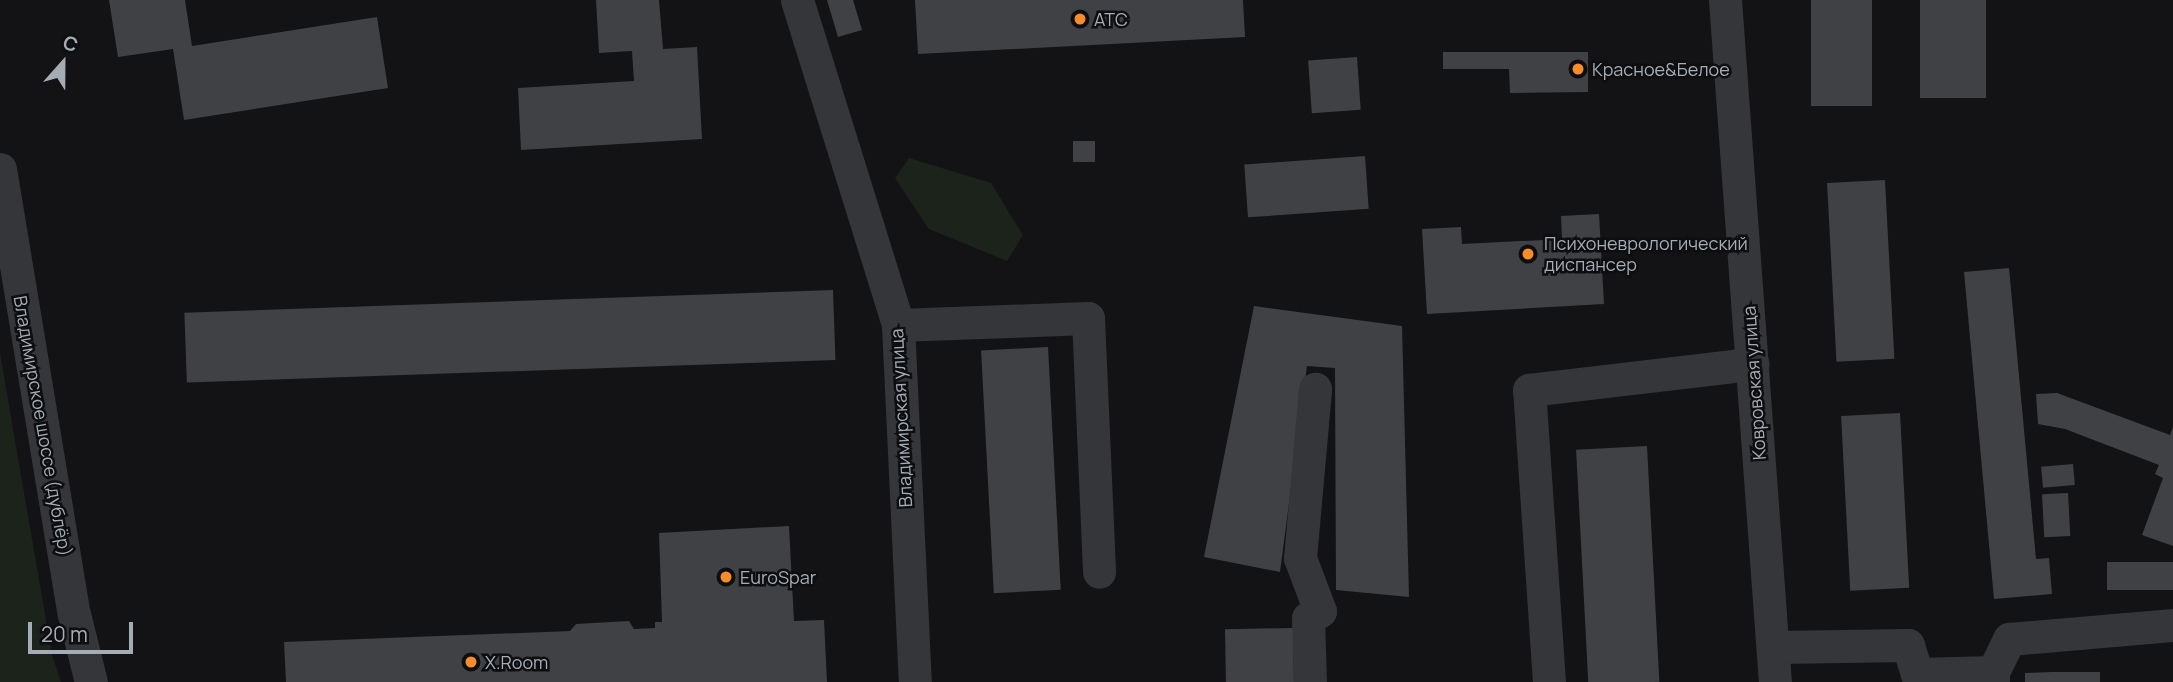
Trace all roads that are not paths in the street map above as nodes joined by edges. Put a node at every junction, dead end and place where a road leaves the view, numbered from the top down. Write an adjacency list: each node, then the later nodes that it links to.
1 (797, 0): 4 (street, Владимирская улица)
2 (1725, 0): 5 (street, Ковровская улица)
3 (0, 169): 11 (street, Владимирское шоссе (дублёр))
4 (898, 325): 7 (street); 12 (street, Владимирская улица)
5 (1752, 364): 9 (street, Ковровская улица); 14 (street)
6 (1315, 389): 13 (street)
7 (1099, 572)
8 (2173, 625): 10 (street)
9 (1774, 647): 10 (street); 15 (street, Ковровская улица)
10 (1993, 677)
11 (91, 682)
12 (915, 682)
13 (1310, 682)
14 (1549, 682)
15 (1775, 682)

